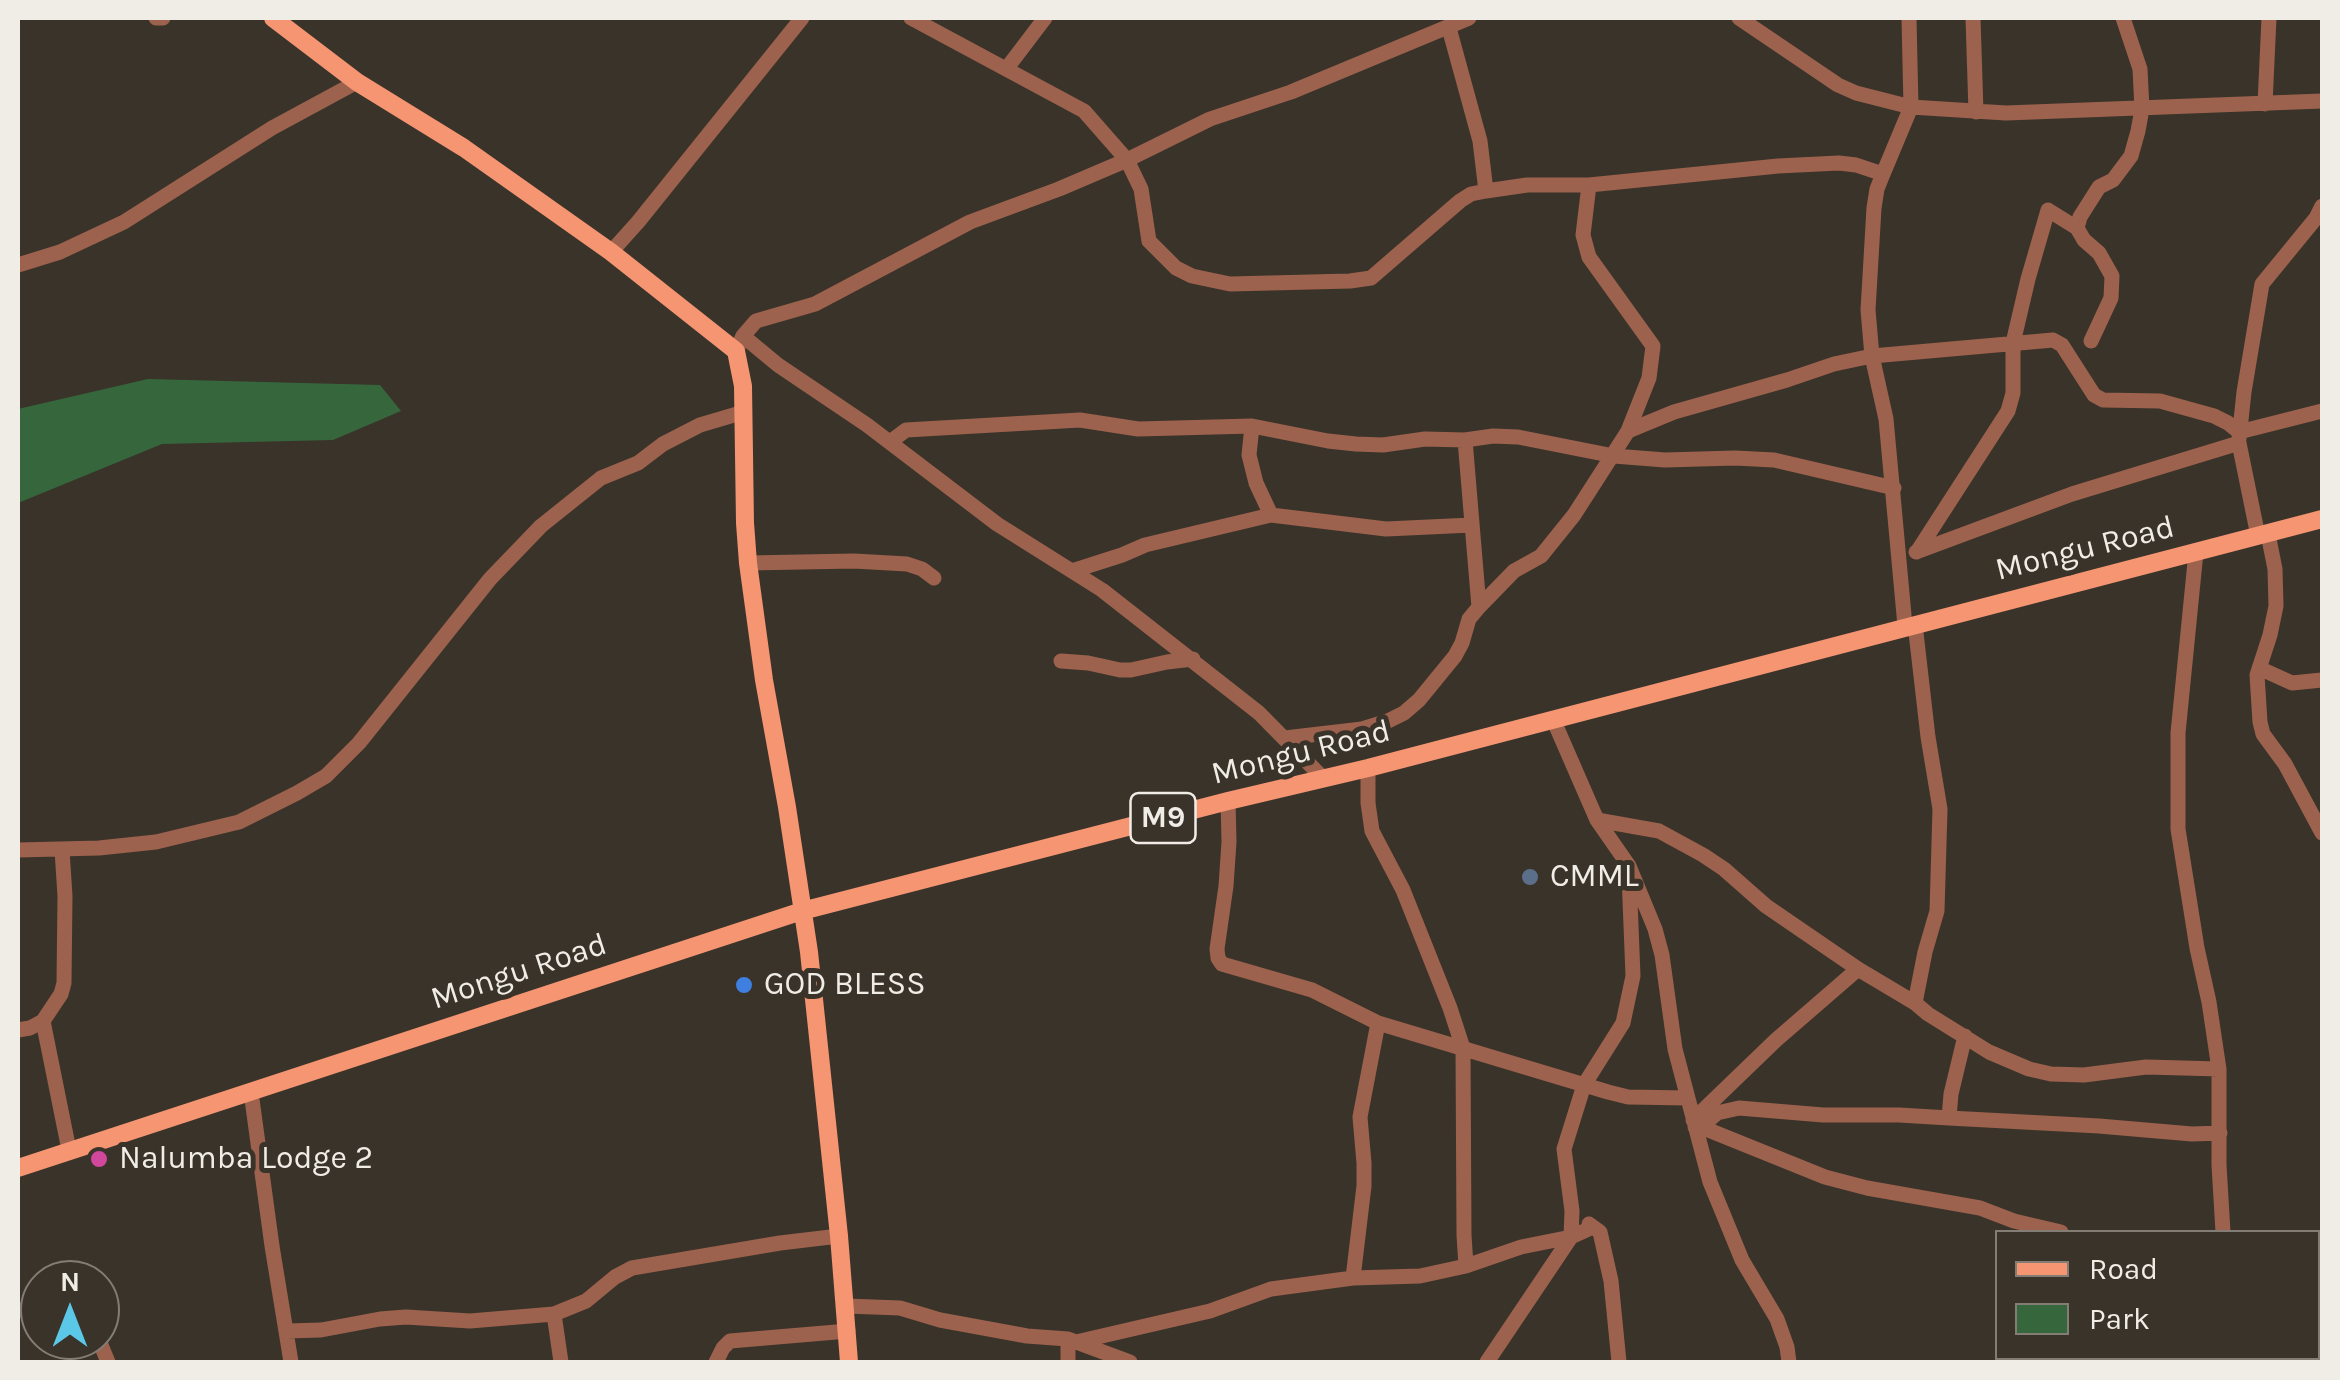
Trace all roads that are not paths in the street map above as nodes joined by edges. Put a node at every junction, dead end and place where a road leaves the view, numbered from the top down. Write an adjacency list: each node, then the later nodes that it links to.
1 (274, 18): 13 (main road)
2 (802, 18): 25 (street)
3 (911, 18): 12 (street)
4 (1045, 18): 12 (street)
5 (1469, 18): 11 (street)
6 (1739, 18): 16 (street)
7 (1909, 18): 16 (street)
8 (1973, 18): 18 (street)
9 (2123, 18): 17 (street)
10 (2268, 18): 15 (street)
11 (1448, 28): 19 (street); 22 (street)
12 (1007, 68): 19 (street)
13 (357, 82): 25 (main road); 26 (street)
14 (2322, 101): 15 (street)
15 (2265, 104): 17 (street)
16 (1911, 106): 18 (street); 20 (street)
17 (2142, 109): 18 (street); 24 (street)
18 (1976, 112)
19 (1127, 160): 22 (street); 29 (street)
20 (1884, 174): 21 (street); 30 (street)
21 (1590, 185): 22 (street); 34 (street)
22 (1486, 191)
23 (2322, 206): 35 (street)
24 (2077, 228): 27 (street); 28 (street)
25 (611, 252): 29 (main road)
26 (18, 265)
27 (2091, 341)
28 (2013, 343): 30 (street); 35 (street); 44 (street)
29 (739, 344): 32 (main road); 37 (street)
30 (1872, 356): 34 (street); 39 (street)
31 (2322, 411): 35 (street)
32 (744, 412): 47 (main road); 65 (street)
33 (1252, 426): 36 (street); 37 (street); 40 (street)
34 (1628, 431): 38 (street)
35 (2239, 437): 43 (street); 44 (street)
36 (1465, 440): 38 (street); 42 (street)
37 (890, 442): 48 (street)
38 (1614, 456): 39 (street); 50 (street)
39 (1894, 488): 46 (street)
40 (1270, 515): 42 (street); 48 (street)
41 (2322, 519): 43 (main road, Mongu Road / M9)
42 (1472, 525): 50 (street)
43 (2263, 535): 45 (main road, Mongu Road / M9); 54 (street)
44 (1917, 552): 46 (street)
45 (2196, 552): 51 (main road, Mongu Road / M9); 77 (street)
46 (1900, 562): 51 (street)
47 (748, 563): 49 (street); 67 (main road)
48 (1072, 571): 52 (street)
49 (934, 578)
50 (1478, 607): 57 (street)
51 (1910, 625): 56 (main road, Mongu Road / M9); 71 (street)
52 (1193, 659): 53 (street); 57 (street)
53 (1062, 661)
54 (2259, 668): 55 (street); 61 (street)
55 (2322, 680)
56 (1553, 720): 58 (main road, Mongu Road / M9); 62 (street)
57 (1285, 738): 59 (street)
58 (1368, 768): 59 (main road, Mongu Road / M9); 76 (street)
59 (1324, 779): 60 (main road, Mongu Road / M9)
60 (1228, 800): 67 (main road, Mongu Road / M9); 73 (street)
61 (2315, 800): 63 (street)
62 (1597, 820): 66 (street); 68 (street)
63 (2322, 833)
64 (18, 850): 65 (street)
65 (62, 850): 72 (street)
66 (1629, 866): 69 (street); 70 (street)
67 (802, 911): 79 (main road, Mongu Road / M9); 90 (main road)
68 (1858, 969): 71 (street); 82 (street)
69 (1633, 976): 70 (street); 78 (street)
70 (1668, 988): 80 (street)
71 (1915, 1002): 75 (street)
72 (43, 1021): 74 (street); 84 (street)
73 (1378, 1023): 76 (street); 93 (street)
74 (18, 1030)
75 (1964, 1036): 77 (street); 81 (street)
76 (1463, 1048): 78 (street); 92 (street)
77 (2219, 1069): 83 (street)
78 (1584, 1085): 80 (street); 86 (street)
79 (251, 1092): 84 (main road, Mongu Road / M9); 96 (street)
80 (1687, 1098): 82 (street)
81 (1948, 1118): 82 (street); 83 (street)
82 (1696, 1125): 88 (street); 107 (street)
83 (2220, 1133): 89 (street)
84 (69, 1150): 85 (main road, Mongu Road / M9)
85 (18, 1168)
86 (1572, 1211): 87 (street); 91 (street)
87 (1593, 1227): 91 (street); 106 (street)
88 (2052, 1230)
89 (2223, 1230)
90 (840, 1236): 94 (main road); 95 (street)
91 (1571, 1237): 92 (street); 105 (street)
92 (1466, 1266): 93 (street)
93 (1353, 1278): 98 (street)
94 (846, 1306): 97 (main road); 98 (street)
95 (554, 1314): 96 (street); 100 (street)
96 (287, 1331): 99 (street)
97 (848, 1331): 101 (street); 102 (main road)
98 (1072, 1341): 103 (street); 104 (street)
99 (291, 1362)
100 (562, 1362)
101 (716, 1362)
102 (849, 1362)
103 (1068, 1362)
104 (1130, 1362)
105 (1488, 1362)
106 (1620, 1362)
107 (1789, 1362)

